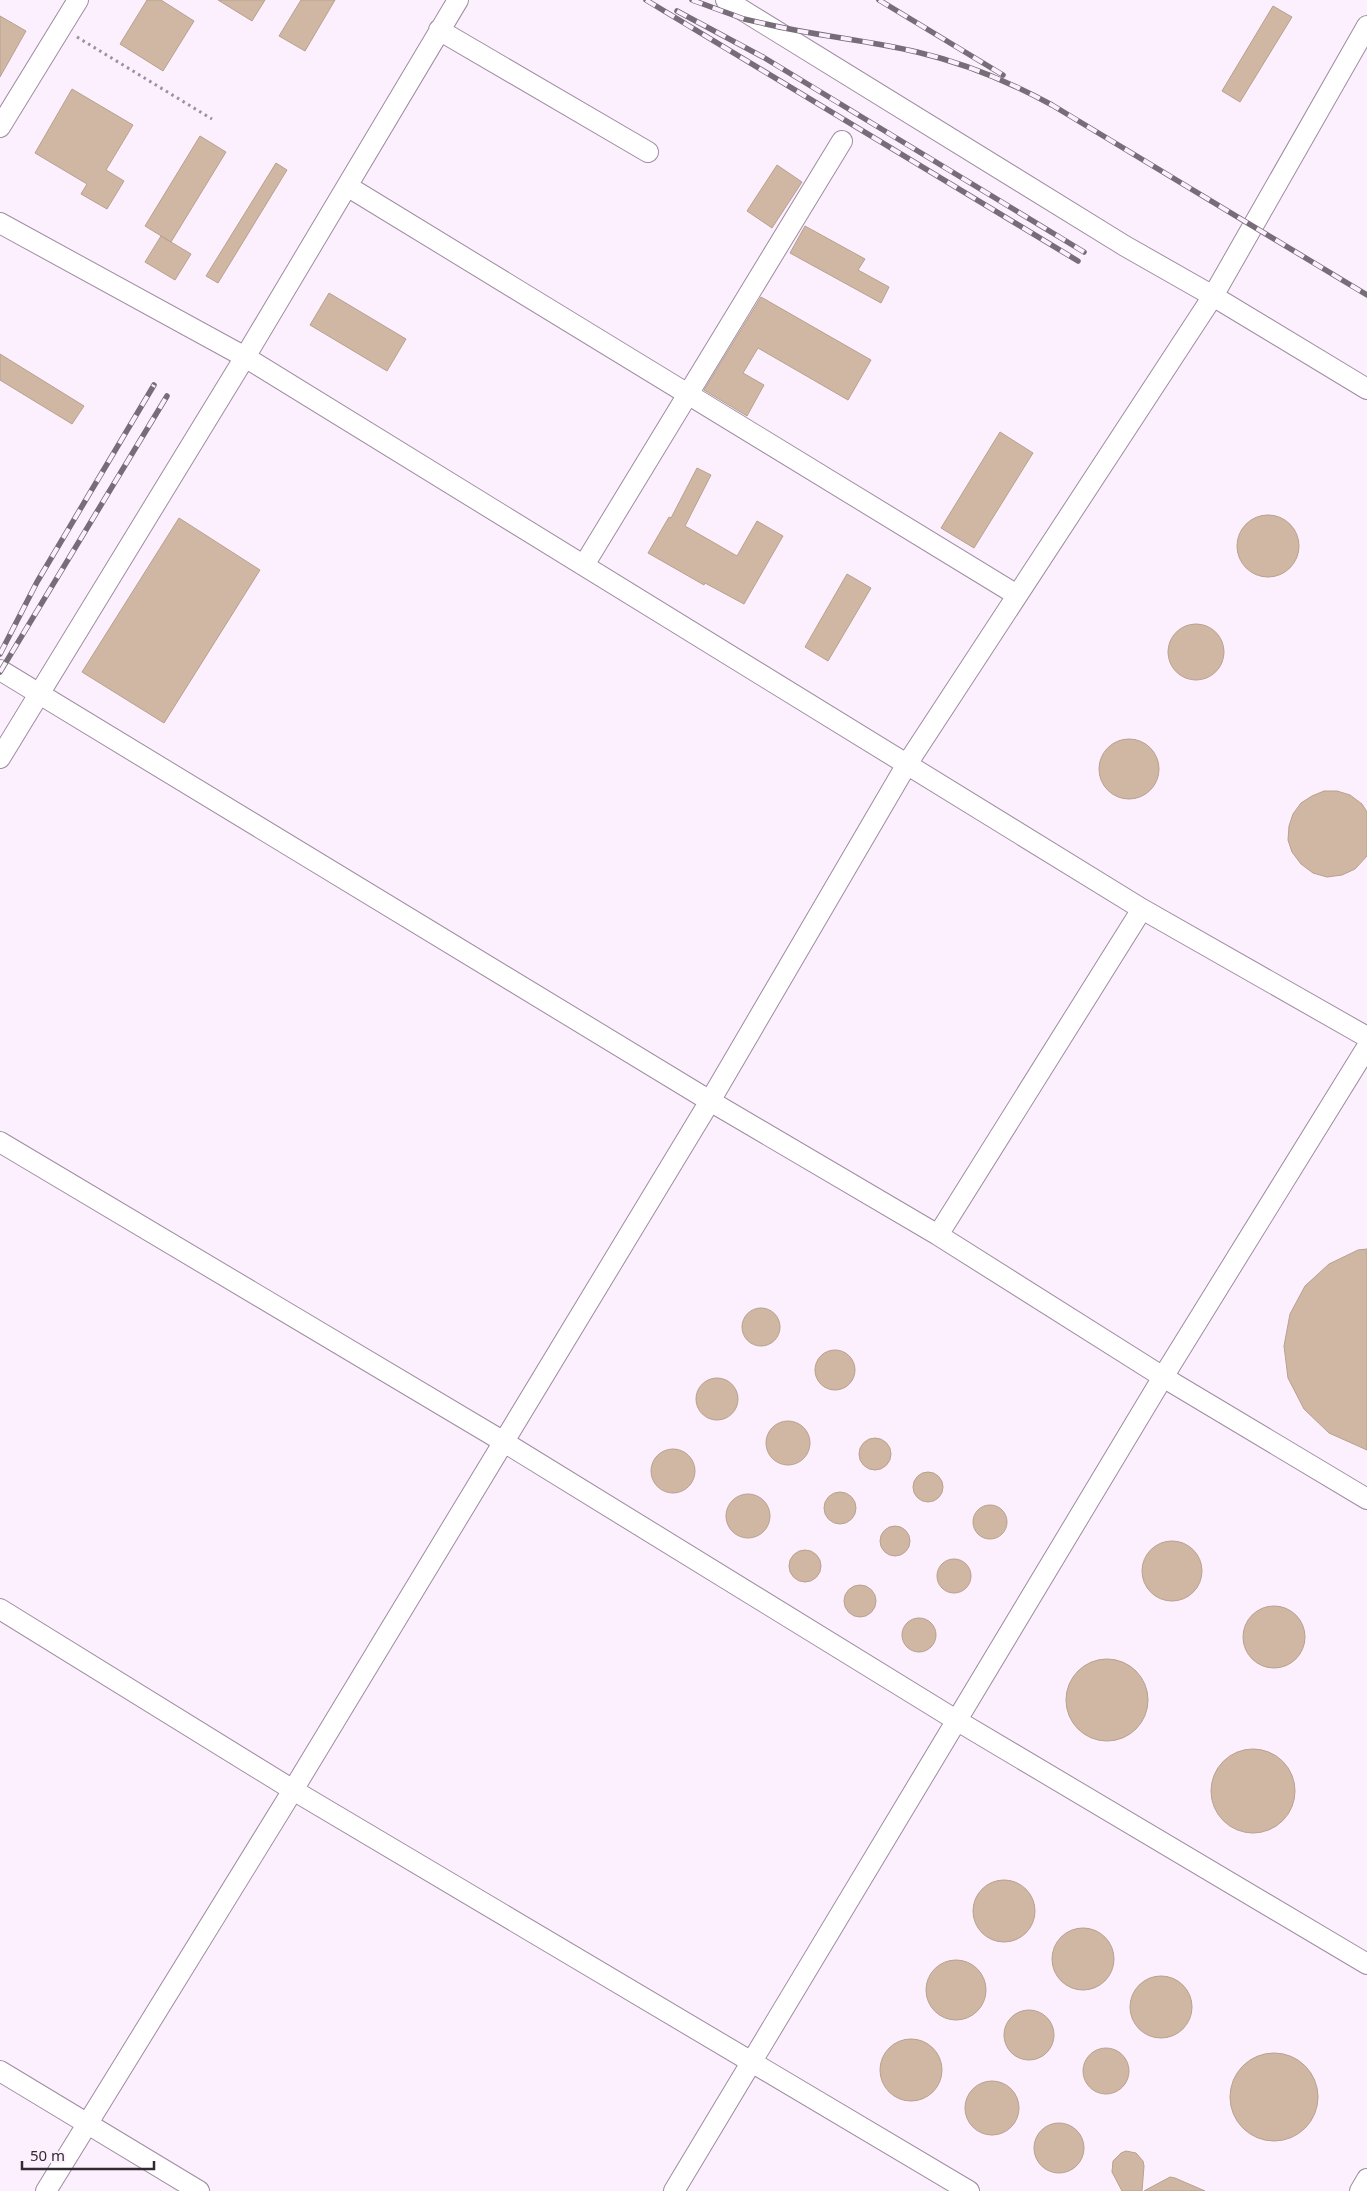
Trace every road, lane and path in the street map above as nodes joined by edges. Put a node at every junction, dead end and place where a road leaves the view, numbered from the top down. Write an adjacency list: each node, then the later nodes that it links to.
1 (78, 0): 5 (lane)
2 (458, 0): 6 (lane)
3 (726, 0): 13 (lane)
4 (1367, 26): 13 (lane)
5 (62, 28): 7 (path); 8 (lane)
6 (440, 30): 10 (lane); 11 (lane)
7 (212, 119)
8 (0, 127)
9 (842, 141): 16 (lane)
10 (648, 152)
11 (347, 186): 14 (lane); 16 (lane)
12 (0, 223): 14 (lane)
13 (1213, 296): 15 (lane); 18 (lane)
14 (246, 357): 17 (lane); 20 (lane)
15 (1367, 389)
16 (688, 395): 17 (lane); 18 (lane)
17 (584, 565): 22 (lane)
18 (1017, 595): 22 (lane)
19 (0, 670): 20 (lane)
20 (39, 693): 21 (lane); 26 (lane)
21 (0, 758)
22 (906, 764): 23 (lane); 26 (lane)
23 (1142, 909): 24 (lane); 28 (lane)
24 (1367, 1037)
25 (1367, 1047): 29 (lane)
26 (710, 1101): 28 (lane); 30 (lane)
27 (0, 1142): 30 (lane)
28 (938, 1235): 29 (lane)
29 (1163, 1377): 31 (lane); 33 (lane)
30 (504, 1442): 33 (lane); 34 (lane)
31 (1367, 1499)
32 (0, 1609): 34 (lane)
33 (956, 1720): 35 (lane); 36 (lane)
34 (293, 1790): 36 (lane); 38 (lane)
35 (1367, 1964)
36 (752, 2063): 42 (lane); 43 (lane)
37 (0, 2071): 38 (lane)
38 (87, 2124): 40 (lane); 41 (lane)
39 (1367, 2179): 44 (lane)
40 (46, 2191)
41 (200, 2191)
42 (674, 2191)
43 (969, 2191)
44 (1360, 2191)

